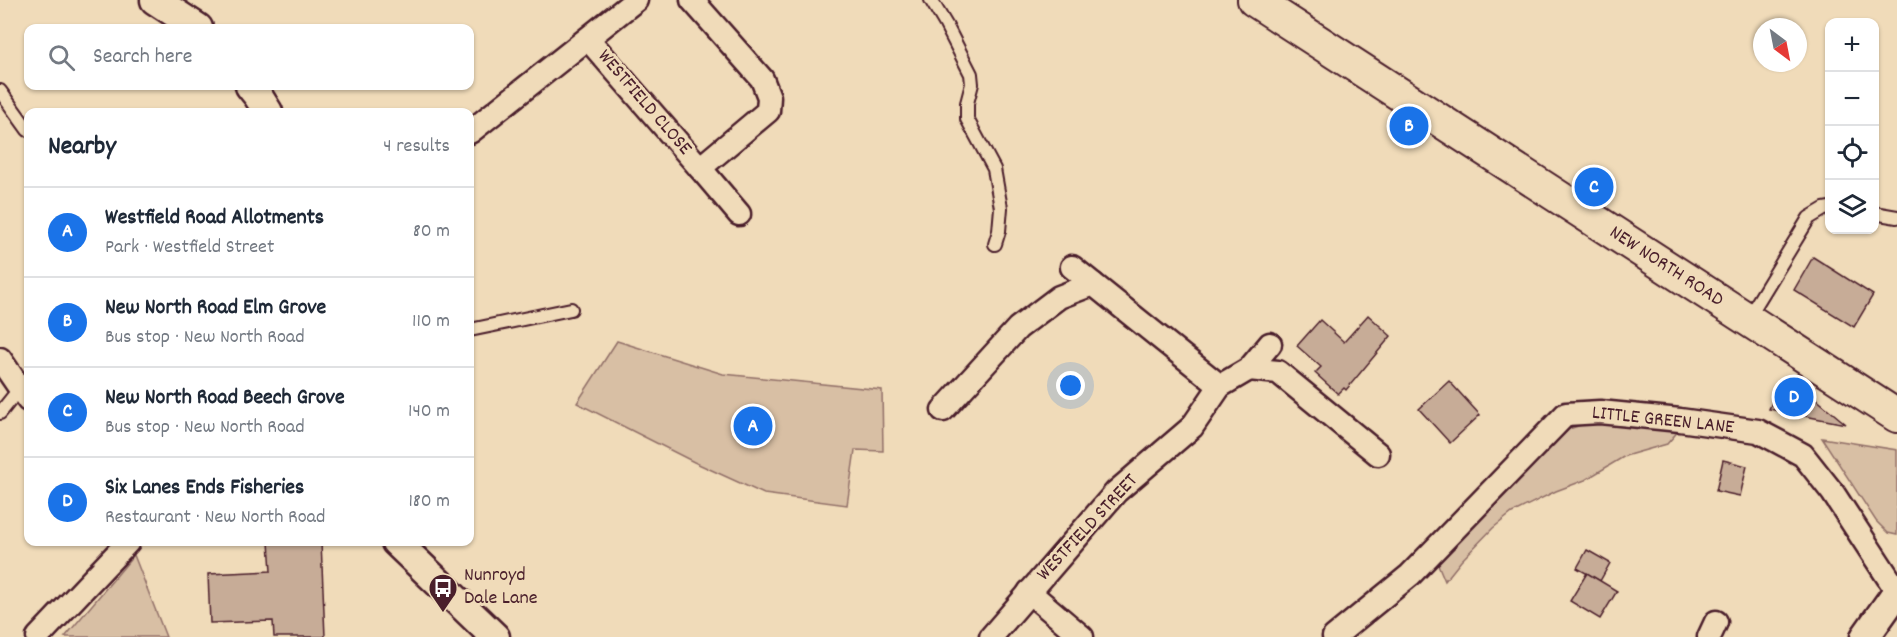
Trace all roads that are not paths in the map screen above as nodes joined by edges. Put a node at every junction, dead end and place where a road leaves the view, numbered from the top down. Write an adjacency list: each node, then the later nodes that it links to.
1 (155, 0): 7 (street)
2 (636, 0): 6 (street)
3 (692, 0): 14 (street, WESTFIELD CLOSE)
4 (931, 0): 19 (lane)
5 (1274, 5): 23 (main road, NEW NORTH ROAD)
6 (611, 8): 8 (street)
7 (192, 24)
8 (588, 39): 13 (street); 14 (street, WESTFIELD CLOSE)
9 (253, 90): 11 (street)
10 (0, 91): 12 (lane)
11 (265, 108)
12 (24, 124)
13 (474, 129)
14 (700, 168): 16 (street, WESTFIELD CLOSE)
15 (1825, 208): 23 (lane)
16 (739, 214)
17 (1879, 214): 18 (lane)
18 (1897, 217)
19 (995, 244)
20 (1072, 267): 21 (street)
21 (1093, 284): 28 (street); 30 (street)
22 (571, 309): 24 (lane)
23 (1747, 319): 32 (main road, NEW NORTH ROAD)
24 (474, 329)
25 (1270, 344): 27 (street, WESTFIELD STREET)
26 (0, 359): 29 (street)
27 (1249, 369): 28 (street, WESTFIELD STREET); 33 (street)
28 (1220, 386): 37 (street, WESTFIELD STREET)
29 (24, 394): 31 (lane)
30 (943, 410)
31 (0, 413)
32 (1897, 416)
33 (1378, 454)
34 (124, 546): 38 (street)
35 (400, 546): 39 (street)
36 (1897, 591): 42 (street, LITTLE GREEN LANE); 43 (street)
37 (1029, 592): 40 (street, WESTFIELD STREET); 41 (street, WESTFIELD STREET)
38 (38, 637)
39 (495, 637)
40 (991, 637)
41 (1082, 637)
42 (1334, 637)
43 (1865, 637)

